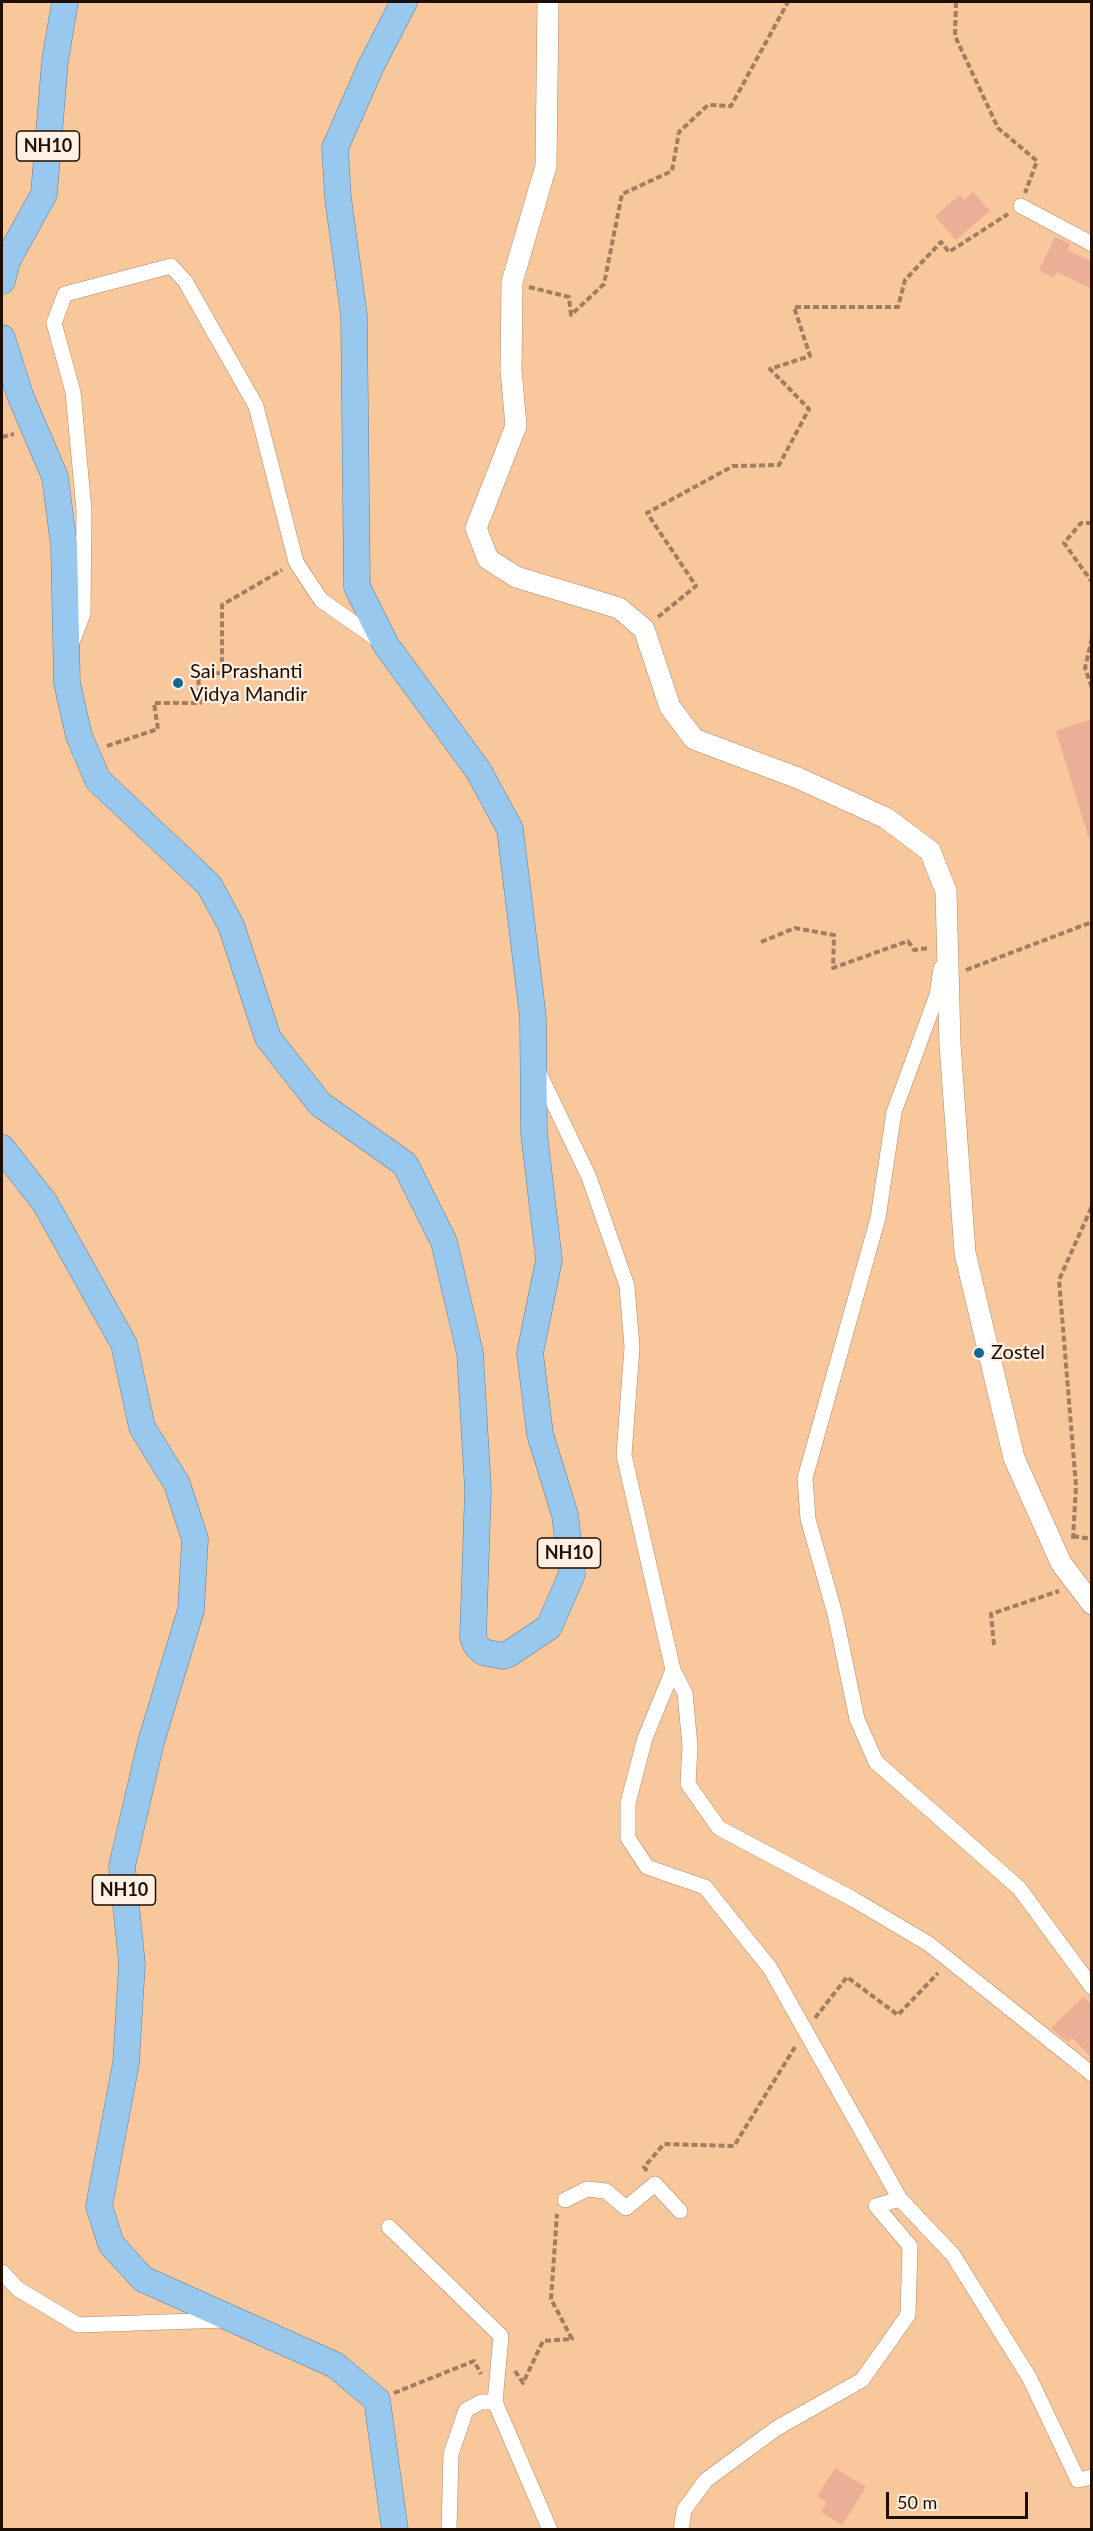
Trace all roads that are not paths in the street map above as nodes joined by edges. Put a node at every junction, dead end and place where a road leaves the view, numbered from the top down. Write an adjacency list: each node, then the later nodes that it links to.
1 (65, 2): 6 (highway, NH10)
2 (404, 2): 8 (highway, NH10)
3 (548, 2): 10 (main road)
4 (1021, 206): 5 (street)
5 (1092, 244)
6 (2, 281)
7 (2, 338): 9 (highway, NH10)
8 (386, 645): 9 (street); 11 (highway, NH10)
9 (66, 657): 11 (highway, NH10)
10 (949, 918): 13 (main road); 15 (street)
11 (534, 1062): 14 (street)
12 (2, 1148): 22 (highway, NH10)
13 (1092, 1604)
14 (673, 1670): 16 (street); 17 (street)
15 (1092, 1987)
16 (1092, 2074)
17 (900, 2199): 24 (street); 28 (street)
18 (565, 2200): 19 (street)
19 (680, 2211)
20 (389, 2227): 23 (street)
21 (2, 2272): 22 (street)
22 (230, 2320): 25 (highway, NH10)
23 (495, 2402): 26 (street); 27 (street)
24 (1092, 2477)
25 (395, 2529)
26 (449, 2529)
27 (550, 2529)
28 (681, 2529)

